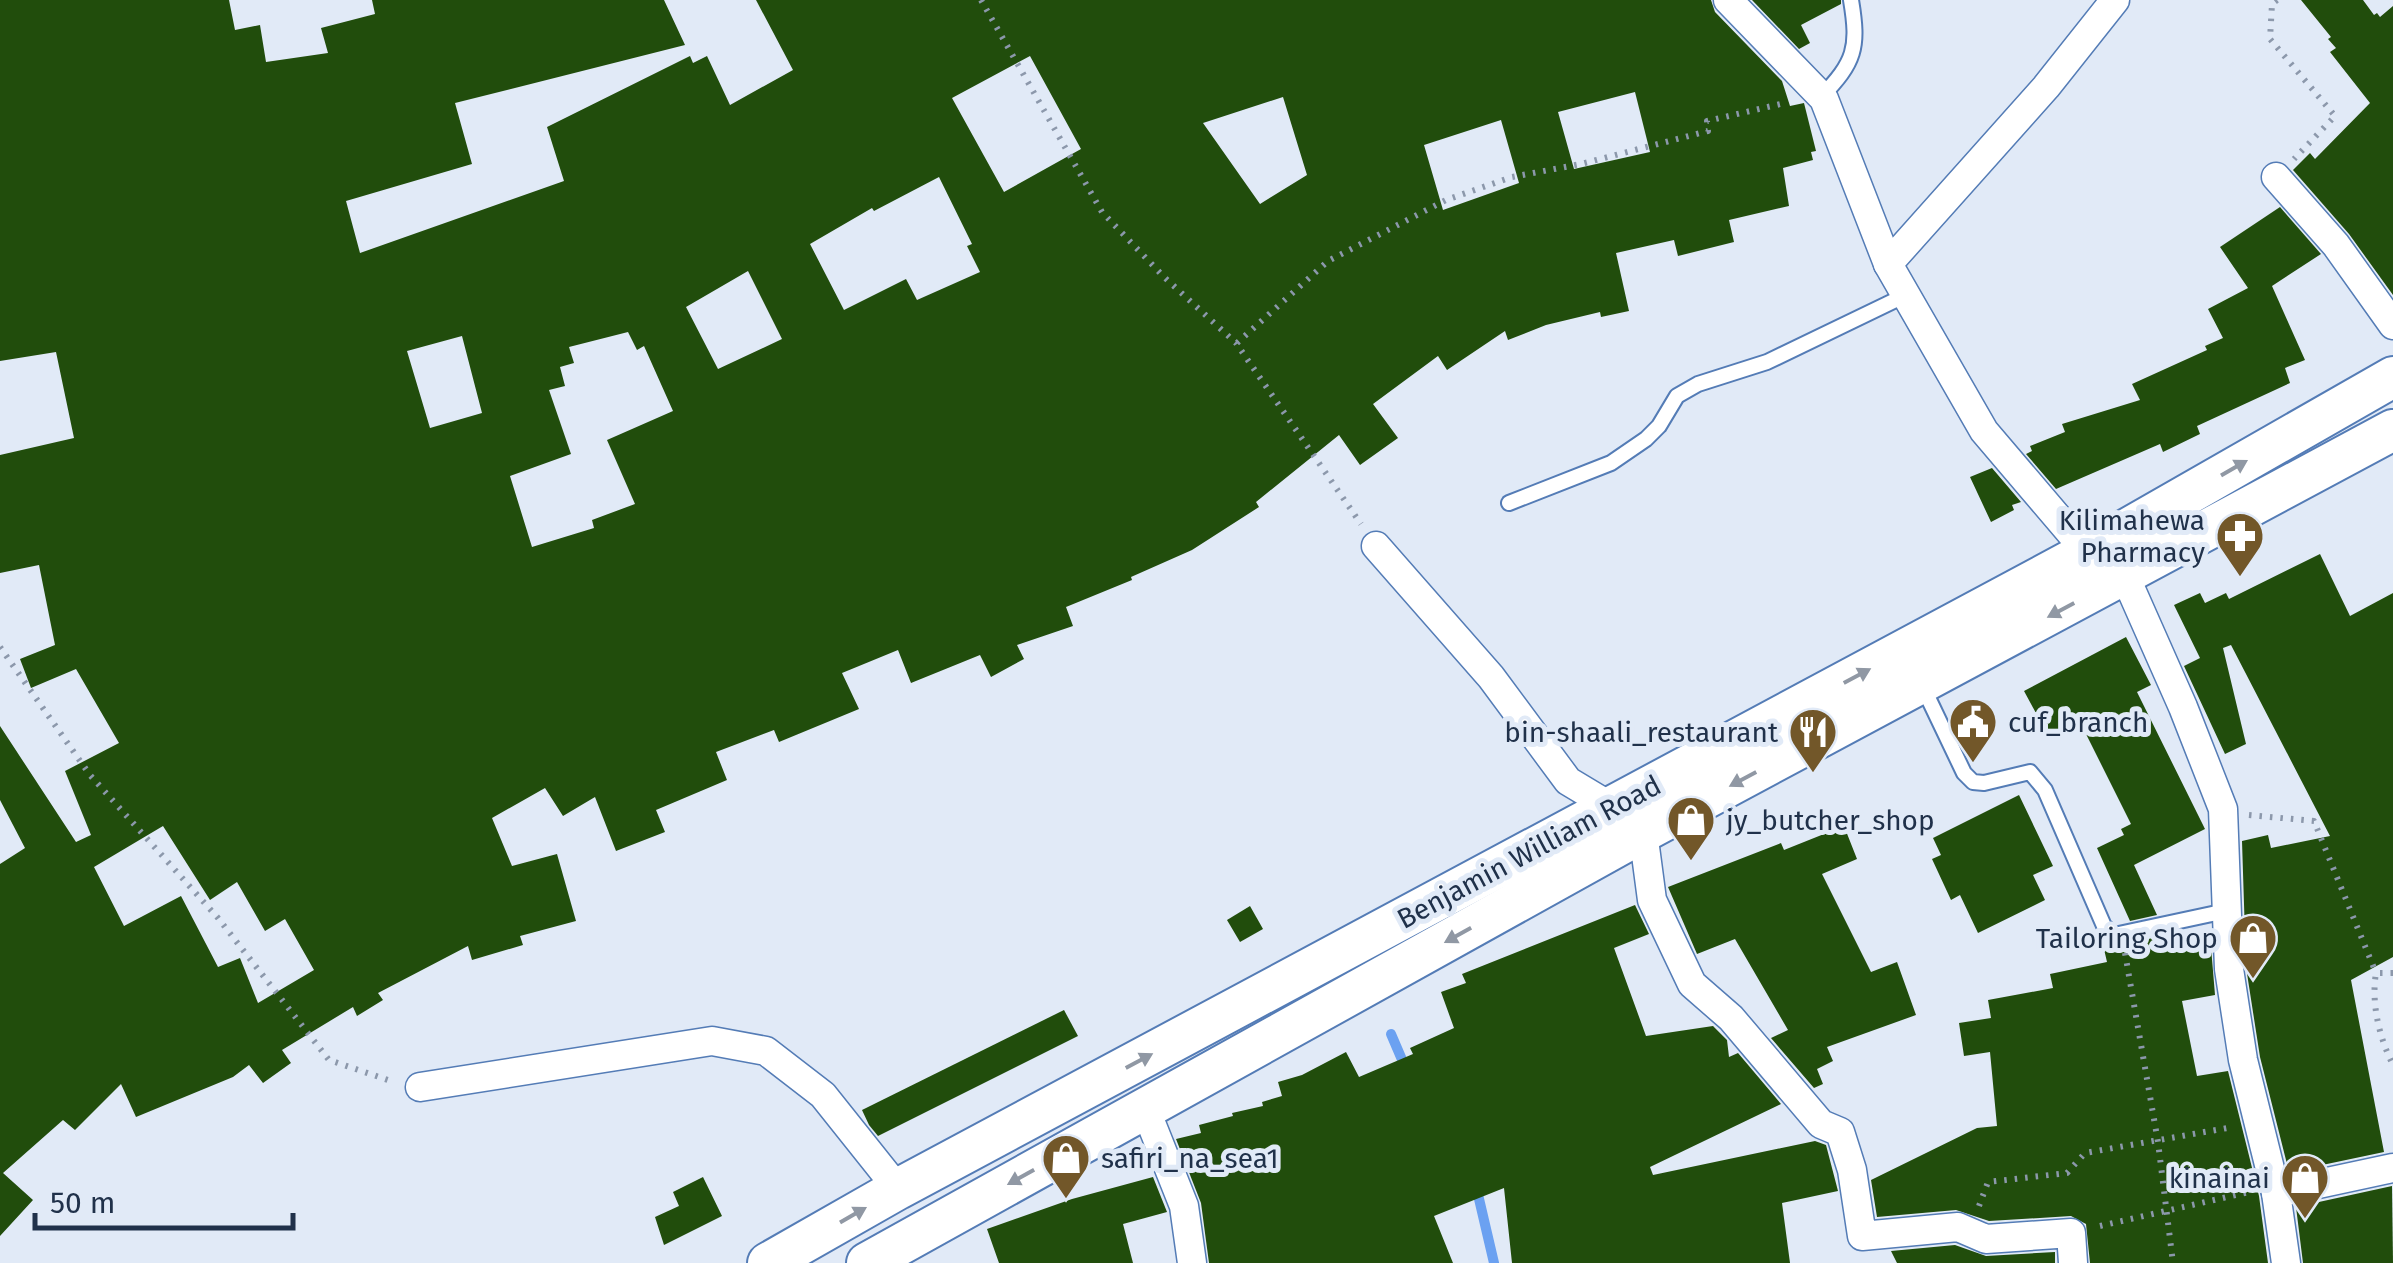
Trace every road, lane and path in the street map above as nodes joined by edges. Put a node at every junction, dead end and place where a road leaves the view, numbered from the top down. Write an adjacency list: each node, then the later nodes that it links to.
1 (981, 0): 11 (path)
2 (1728, 0): 6 (street)
3 (1850, 0): 6 (lane)
4 (2115, 0): 8 (street)
5 (2277, 0): 7 (path)
6 (1822, 98): 8 (street); 11 (path)
7 (2276, 178): 10 (street)
8 (1888, 264): 9 (street)
9 (1906, 295): 14 (lane); 16 (street)
10 (2393, 325)
11 (1236, 343): 15 (path)
12 (2393, 378): 16 (main road, Benjamin William Road, one-way to 12)
13 (2393, 430): 17 (main road, Benjamin William Road)
14 (1510, 502)
15 (1376, 546): 21 (street)
16 (2086, 552): 21 (main road, Benjamin William Road, one-way to 16)
17 (2124, 576): 19 (main road, Benjamin William Road, one-way to 19); 20 (street)
18 (0, 647): 27 (path)
19 (1921, 684): 21 (main road, Benjamin William Road, one-way to 21); 23 (lane)
20 (2223, 809): 22 (street); 24 (path)
21 (1628, 820): 28 (main road, Benjamin William Road, one-way to 28); 32 (main road, Benjamin William Road, one-way to 21); 35 (street)
22 (2226, 910): 23 (lane); 29 (street)
23 (2122, 935): 30 (path)
24 (2376, 972): 25 (path); 26 (path)
25 (2393, 973)
26 (2393, 1065)
27 (420, 1087): 32 (street)
28 (1146, 1108): 38 (main road, Benjamin William Road, one-way to 38); 39 (street)
29 (2258, 1122): 30 (path); 33 (street)
30 (2158, 1142): 34 (path); 35 (path)
31 (2393, 1168): 33 (street)
32 (898, 1189): 37 (main road, Benjamin William Road, one-way to 32)
33 (2275, 1190): 34 (path); 42 (street)
34 (2166, 1208): 36 (path); 41 (path)
35 (1958, 1227): 36 (street)
36 (2071, 1233): 40 (street)
37 (768, 1263)
38 (867, 1263)
39 (1192, 1263)
40 (2074, 1263)
41 (2172, 1263)
42 (2286, 1263)

